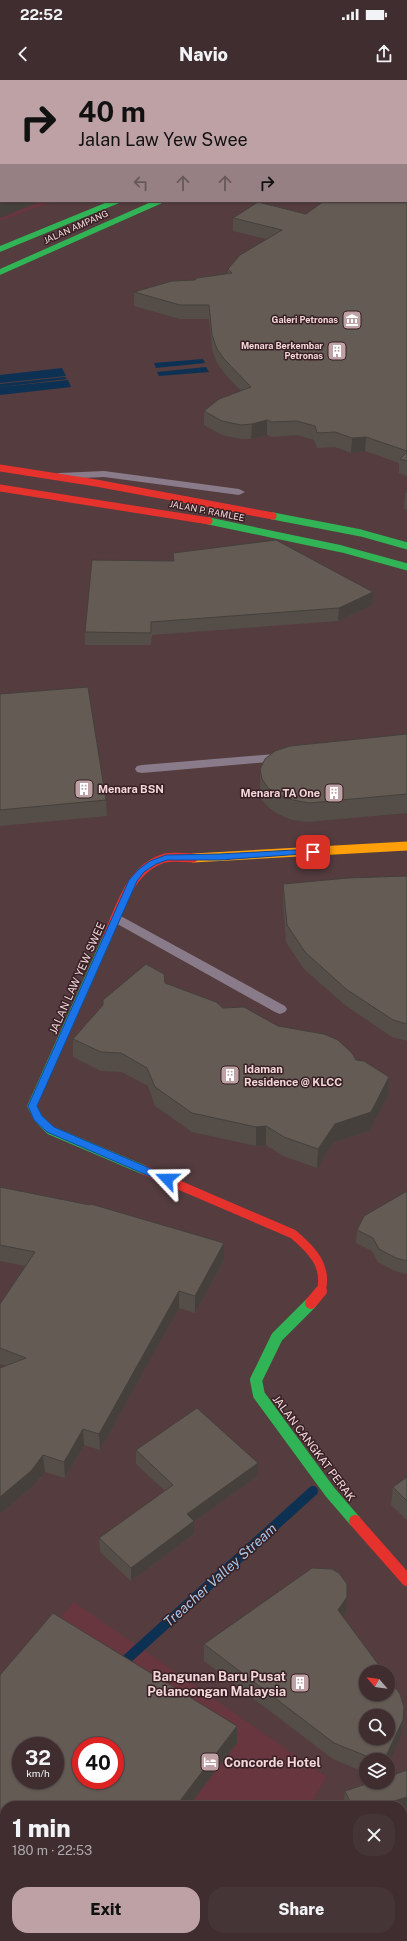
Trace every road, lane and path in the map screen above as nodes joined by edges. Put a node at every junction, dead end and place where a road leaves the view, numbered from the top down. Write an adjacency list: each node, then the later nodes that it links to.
1 (115, 202): 3 (street, JALAN AMPANG)
2 (158, 202): 4 (street, JALAN AMPANG)
3 (0, 249)
4 (0, 272)
5 (0, 468): 6 (street, JALAN P. RAMLEE)
6 (54, 476): 8 (lane); 9 (street, JALAN P. RAMLEE)
7 (0, 488): 10 (street, JALAN P. RAMLEE)
8 (239, 492)
9 (407, 546)
10 (407, 567)
11 (300, 756): 12 (lane)
12 (142, 769)
13 (407, 846): 14 (street, JALAN LAW YEW SWEE)
14 (117, 918): 15 (lane); 16 (street, JALAN LAW YEW SWEE)
15 (280, 1009)
16 (262, 1220): 17 (street, JALAN CANGKAT PERAK)
17 (407, 1580)

